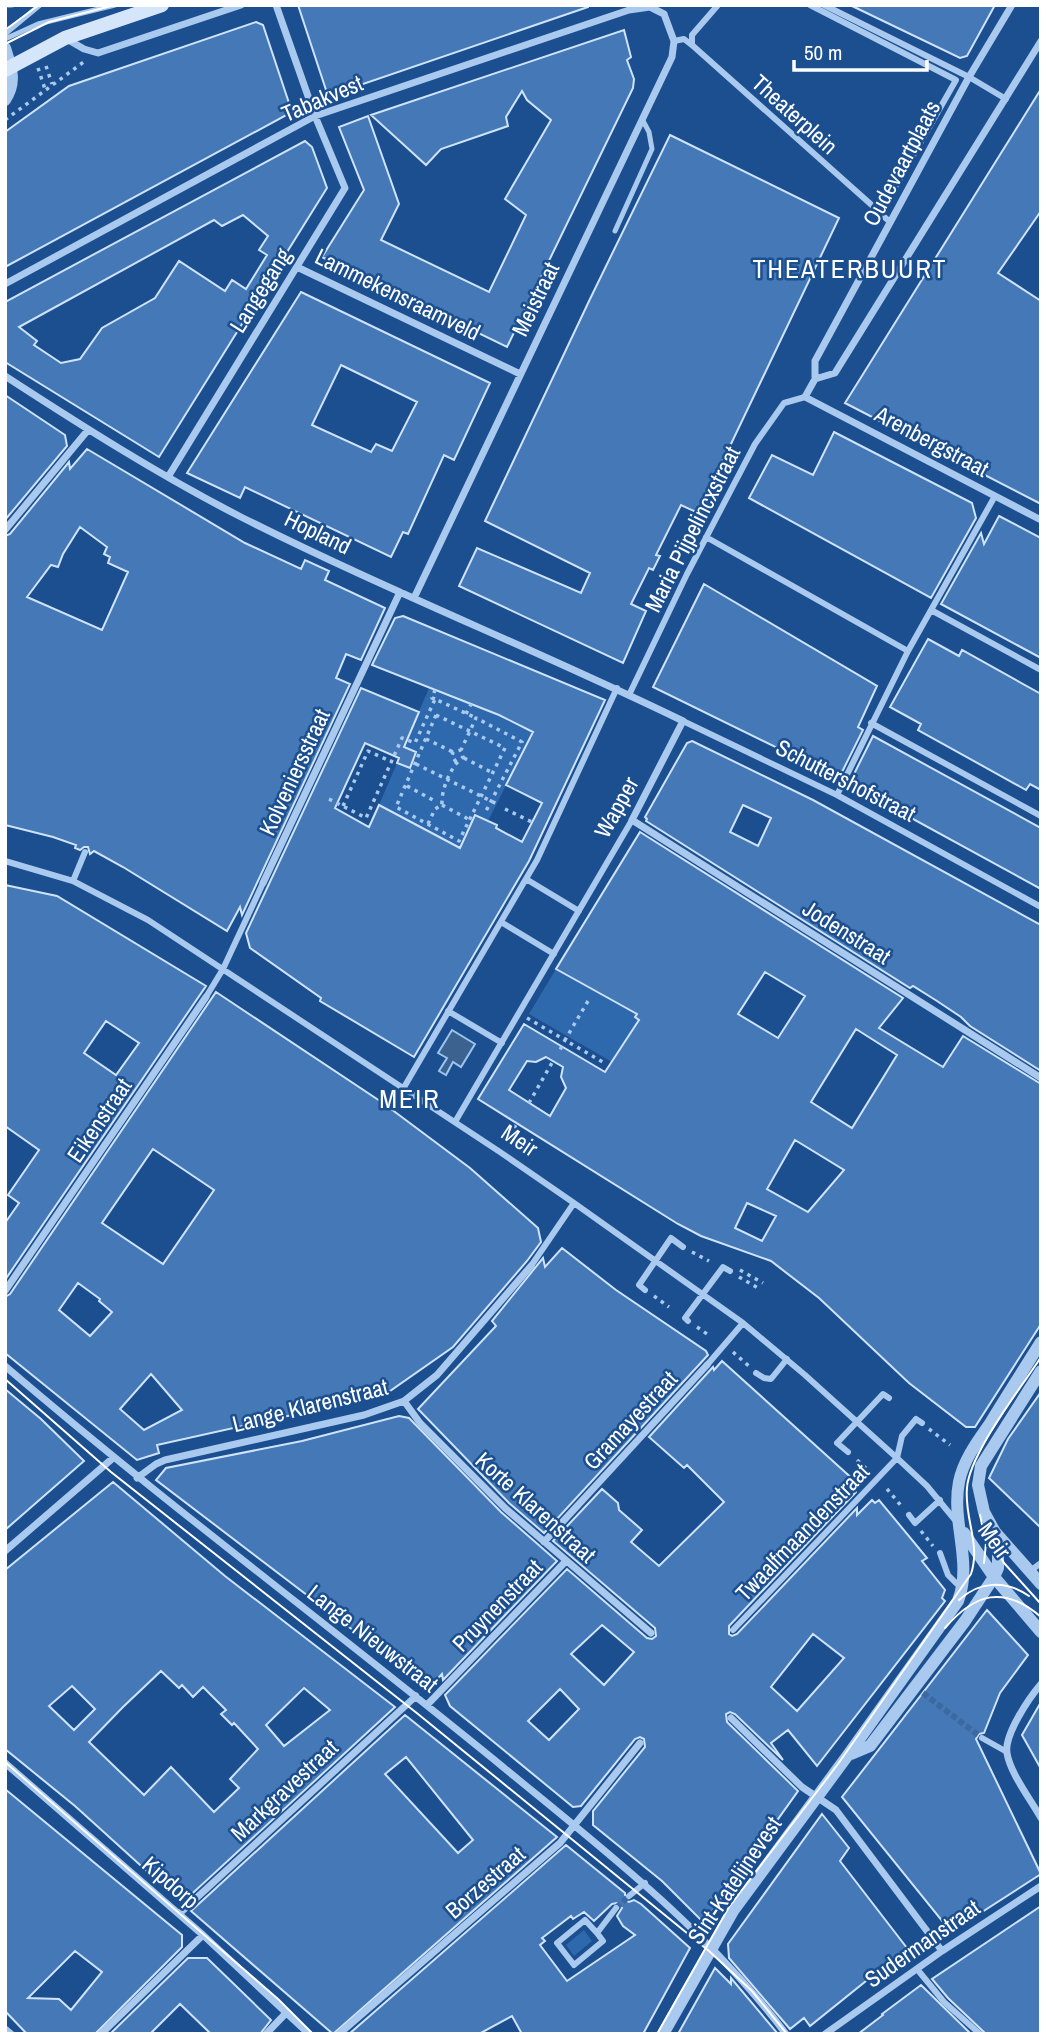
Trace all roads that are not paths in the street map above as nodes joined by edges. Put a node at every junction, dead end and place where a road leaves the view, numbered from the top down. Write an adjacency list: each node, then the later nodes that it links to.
1 (40, 5): 12 (lane)
2 (115, 5): 12 (lane)
3 (162, 5): 13 (main road)
4 (241, 5): 13 (street)
5 (276, 5): 22 (street)
6 (718, 5): 15 (street)
7 (810, 5): 24 (street)
8 (824, 5): 19 (street)
9 (1012, 5): 19 (street, Oudevaartplaats)
10 (668, 6): 11 (street)
11 (664, 14): 14 (street); 22 (street, Tabakvest)
12 (5, 36)
13 (65, 38): 18 (main road)
14 (674, 41): 15 (street); 23 (street, Meistraat)
15 (692, 45): 24 (street)
16 (1040, 46): 20 (street, Oudevaartplaats)
17 (5, 48): 18 (street)
18 (7, 67): 21 (street)
19 (969, 77): 20 (street); 25 (street, Oudevaartplaats)
20 (1006, 99): 31 (street, Oudevaartplaats)
21 (5, 100)
22 (315, 116): 27 (street, Langegang); 28 (street, Tabakvest)
23 (642, 119): 26 (lane); 29 (street, Meistraat)
24 (875, 208): 25 (street)
25 (890, 222): 31 (street, Oudevaartplaats)
26 (615, 231)
27 (297, 267): 29 (street, Lammekensraamveld); 34 (street, Langegang)
28 (5, 284)
29 (520, 374): 40 (street, Meistraat)
30 (5, 376): 33 (street, Hopland)
31 (815, 379): 32 (street, Oudevaartplaats)
32 (805, 397): 35 (street, Arenbergstraat); 38 (street, Maria Pijpelincxstraat)
33 (88, 430): 34 (street, Hopland); 37 (street)
34 (167, 477): 39 (street, Hopland)
35 (995, 496): 36 (street, Arenbergstraat); 41 (street)
36 (1041, 520)
37 (5, 530)
38 (706, 537): 42 (street); 45 (street, Maria Pijpelincxstraat)
39 (400, 592): 40 (street, Hopland); 55 (street, Kolveniersstraat)
40 (414, 598): 44 (street, Hopland)
41 (931, 610): 42 (street); 43 (street)
42 (908, 651): 47 (street)
43 (1041, 670)
44 (617, 688): 45 (street, Hopland); 53 (street, Wapper)
45 (629, 695): 46 (street, Schuttershofstraat)
46 (683, 721): 48 (street, Schuttershofstraat); 50 (street, Wapper)
47 (871, 723): 48 (street); 49 (street)
48 (837, 795): 56 (street, Schuttershofstraat)
49 (1041, 817)
50 (632, 820): 57 (street, Wapper); 64 (street, Jodenstraat)
51 (85, 852): 54 (street)
52 (5, 861): 54 (street, Meir)
53 (526, 879): 57 (street); 58 (street, Wapper)
54 (73, 881): 60 (street, Meir)
55 (263, 883): 60 (street, Kolveniersstraat)
56 (1040, 904)
57 (579, 911): 59 (street, Wapper)
58 (501, 922): 59 (street); 62 (street, Wapper)
59 (554, 954): 63 (street, Wapper)
60 (223, 970): 61 (street, Eikenstraat); 65 (street, Meir)
61 (206, 998): 72 (street, Eikenstraat)
62 (448, 1011): 63 (street); 65 (street, Wapper)
63 (502, 1043): 66 (street, Wapper)
64 (1041, 1077)
65 (403, 1089): 66 (street, Meir)
66 (455, 1122): 67 (street, Meir)
67 (575, 1203): 69 (street, Meir); 70 (street, Lange Klarenstraat)
68 (683, 1247): 69 (street)
69 (656, 1261): 73 (street); 74 (street, Meir)
70 (531, 1266): 84 (street, Lange Klarenstraat)
71 (731, 1272): 74 (street)
72 (5, 1290)
73 (645, 1290)
74 (702, 1294): 75 (street); 76 (street, Meir)
75 (688, 1321)
76 (743, 1323): 78 (street, Meir); 79 (street, Gramayestraat)
77 (1041, 1342): 93 (street, Meir)
78 (787, 1359): 82 (street); 85 (street, Meir)
79 (707, 1365): 95 (street, Gramayestraat)
80 (5, 1366): 88 (street, Lange Nieuwstraat)
81 (1041, 1371): 94 (street, Meir)
82 (756, 1373)
83 (889, 1398): 85 (street)
84 (404, 1401): 90 (street, Lange Klarenstraat); 95 (street, Korte Klarenstraat)
85 (856, 1420): 87 (street); 89 (street, Meir)
86 (922, 1423): 89 (street)
87 (848, 1452)
88 (113, 1458): 90 (street, Lange Nieuwstraat); 96 (street)
89 (897, 1458): 91 (street, Meir); 103 (street, Twaalfmaandenstraat)
90 (137, 1478): 107 (street, Lange Nieuwstraat)
91 (940, 1500): 92 (street); 93 (street, Meir)
92 (909, 1516)
93 (960, 1527): 100 (street, Meir); 102 (street, Meir)
94 (995, 1532): 99 (street, Meir); 100 (street, Meir)
95 (544, 1542): 98 (street, Korte Klarenstraat)
96 (5, 1551)
97 (940, 1553): 102 (street)
98 (566, 1561): 105 (street, Korte Klarenstraat); 108 (street, Pruynenstraat)
99 (1035, 1567): 101 (street, Meir)
100 (994, 1577): 104 (street); 113 (street, Sint-Katelijnevest)
101 (1041, 1584)
102 (960, 1586): 113 (street, Sint-Katelijnevest)
103 (733, 1630)
104 (1041, 1632)
105 (651, 1633)
106 (1041, 1684): 112 (street)
107 (416, 1696): 108 (street, Lange Nieuwstraat); 122 (street, Markgravestraat)
108 (426, 1705): 117 (street, Lange Nieuwstraat)
109 (731, 1718): 115 (street)
110 (982, 1738): 112 (street)
111 (640, 1743): 117 (street, Borzestraat)
112 (1007, 1752): 116 (street)
113 (849, 1755): 115 (street, Sint-Katelijnevest)
114 (5, 1763): 122 (street, Kipdorp)
115 (817, 1797): 125 (street, Sint-Katelijnevest); 126 (street)
116 (1041, 1818)
117 (574, 1826): 118 (street, Lange Nieuwstraat); 134 (street, Borzestraat)
118 (645, 1883): 120 (street); 125 (street, Lange Nieuwstraat)
119 (1041, 1886): 126 (street, Sudermanstraat)
120 (629, 1896)
121 (616, 1908): 123 (street)
122 (179, 1914): 124 (street, Kipdorp)
123 (597, 1933): 123 (street)
124 (203, 1935): 128 (street, Kipdorp); 131 (street)
125 (712, 1946): 135 (street, Sint-Katelijnevest); 136 (street, Lange Nieuwstraat)
126 (942, 1951): 127 (street, Sudermanstraat)
127 (917, 1969): 137 (street, Sudermanstraat); 138 (street)
128 (287, 2012): 132 (street); 133 (street, Kipdorp)
129 (5, 2029): 130 (street)
130 (11, 2034)
131 (101, 2034)
132 (266, 2034)
133 (309, 2034)
134 (339, 2034)
135 (663, 2034)
136 (786, 2034)
137 (825, 2034)
138 (980, 2034)

